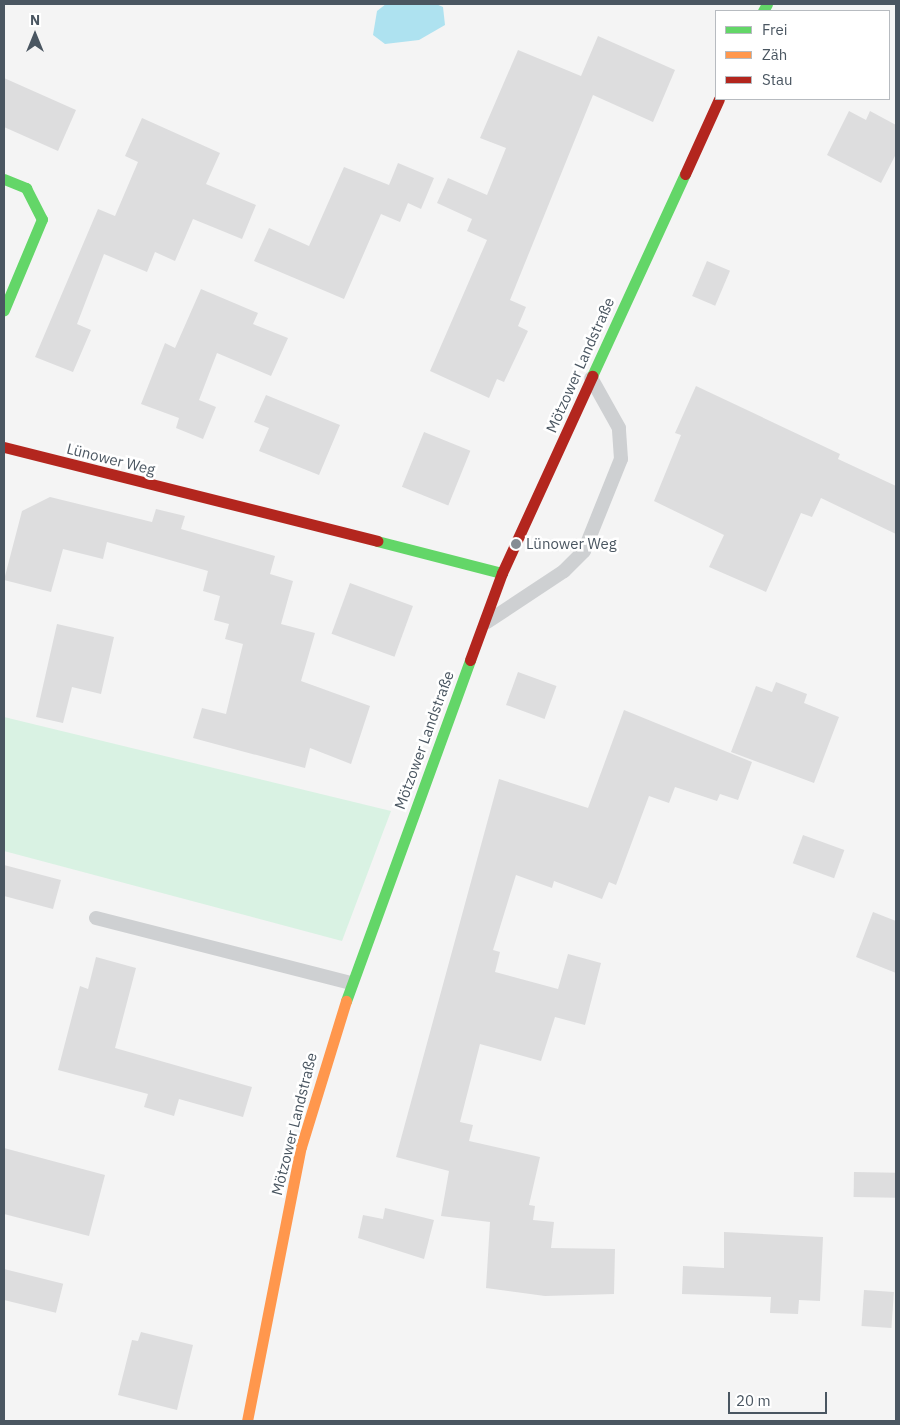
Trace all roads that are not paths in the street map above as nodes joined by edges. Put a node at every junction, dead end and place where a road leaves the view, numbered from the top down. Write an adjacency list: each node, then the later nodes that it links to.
1 (719, 100): 4 (main road, Mötzower Landstraße)
2 (4, 179): 3 (main road)
3 (4, 310)
4 (591, 378): 6 (main road, Mötzower Landstraße); 7 (lane)
5 (4, 447): 6 (main road, Lünower Weg)
6 (502, 573): 7 (main road, Mötzower Landstraße)
7 (482, 625): 9 (main road, Mötzower Landstraße)
8 (96, 918): 9 (lane)
9 (351, 983): 10 (main road, Mötzower Landstraße)
10 (248, 1421)

